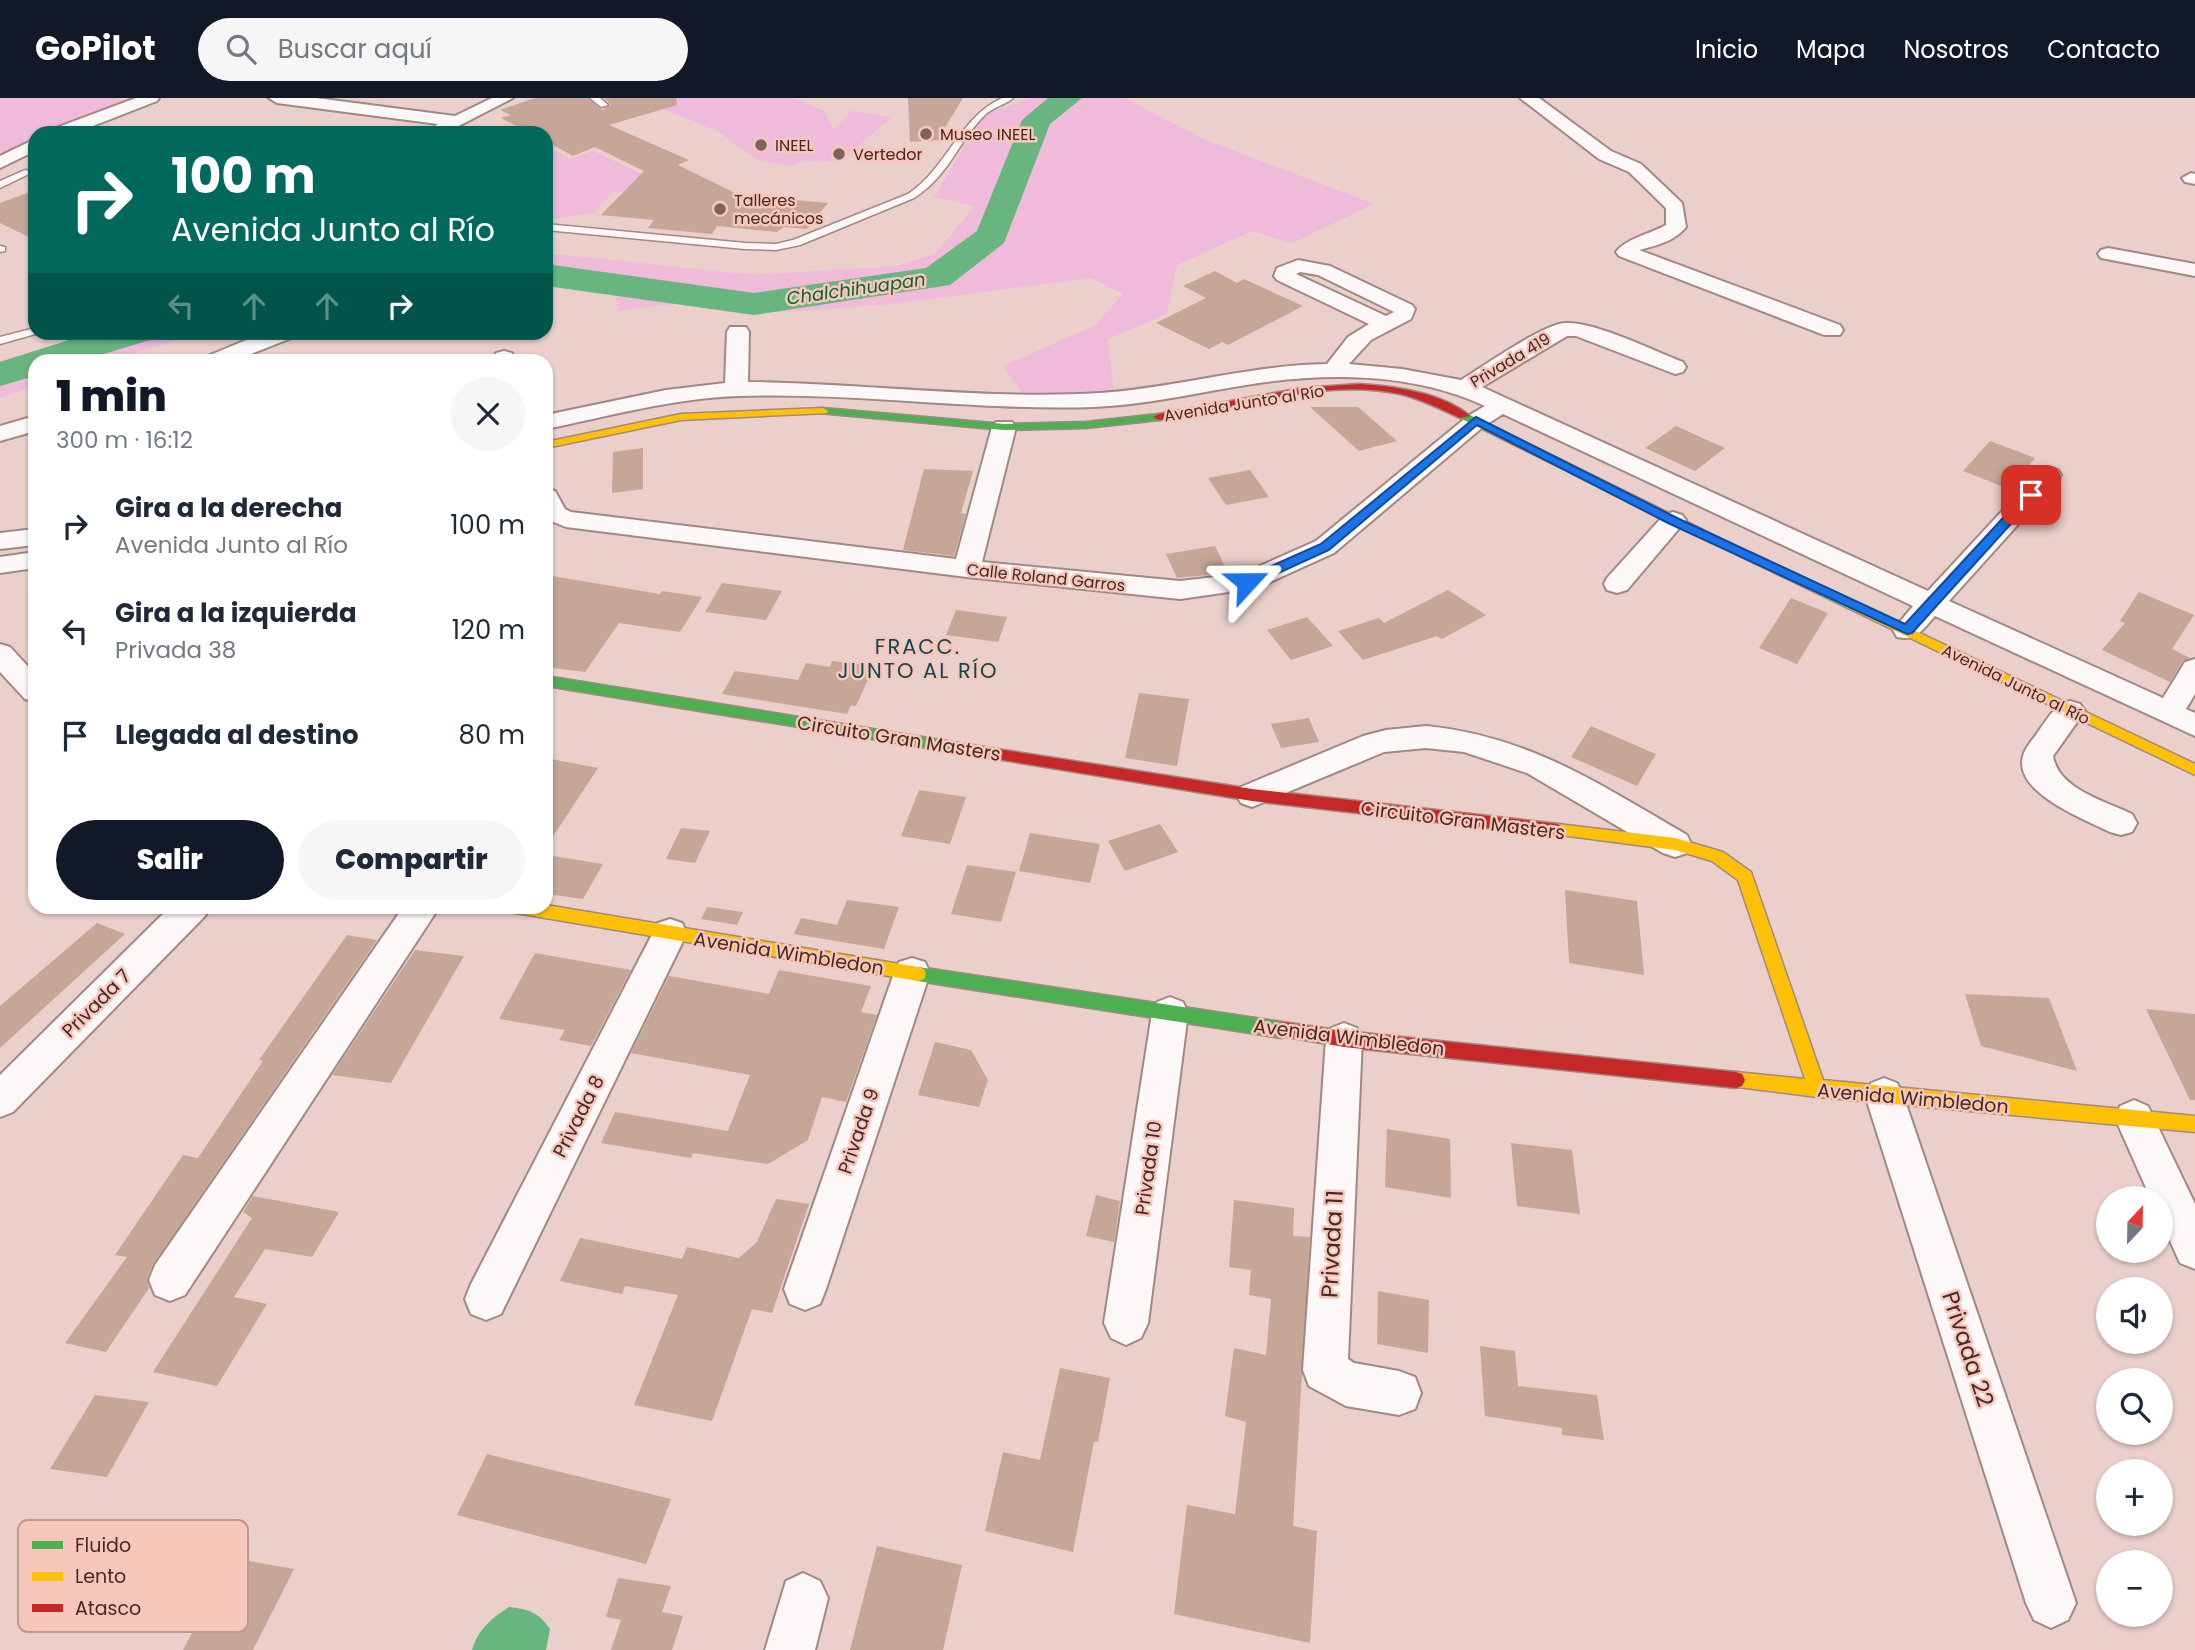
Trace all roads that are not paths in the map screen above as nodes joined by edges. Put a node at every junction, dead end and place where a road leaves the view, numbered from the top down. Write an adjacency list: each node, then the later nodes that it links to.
1 (150, 98): 9 (street)
2 (277, 98): 8 (street)
3 (505, 98): 8 (street)
4 (594, 98): 7 (lane)
5 (1009, 98): 15 (lane)
6 (1528, 98): 19 (street)
7 (604, 105)
8 (457, 121): 10 (street)
9 (77, 126)
10 (447, 126)
11 (28, 148): 12 (street)
12 (0, 163)
13 (28, 172): 14 (lane)
14 (0, 185)
15 (553, 228)
16 (2108, 254): 17 (street)
17 (2195, 270)
18 (1381, 327): 18 (street); 26 (street)
19 (1832, 330)
20 (738, 332): 28 (street)
21 (28, 333): 23 (lane)
22 (267, 340): 24 (street)
23 (0, 341)
24 (233, 354)
25 (1675, 367): 27 (street, Privada 419)
26 (1334, 370): 27 (street, Avenida Junto al Río); 29 (street, Avenida Junto al Río)
27 (1465, 388): 30 (street, Avenida Junto al Río)
28 (736, 389): 29 (street, Avenida Junto al Río); 32 (street, Avenida Junto al Río)
29 (1152, 395): 31 (street)
30 (1502, 405): 33 (street, Calle Roland Garros); 47 (street, Avenida Junto al Río)
31 (1168, 416): 33 (street, Avenida Junto al Río); 35 (street, Avenida Junto al Río)
32 (553, 421)
33 (1476, 421): 40 (street, Avenida Junto al Río); 45 (street, Calle Roland Garros)
34 (28, 425): 36 (street)
35 (1004, 427): 37 (street, Avenida Junto al Río); 45 (street)
36 (0, 434)
37 (553, 444)
38 (2049, 475): 47 (street)
39 (553, 510): 45 (street, Calle Roland Garros)
40 (1673, 520): 46 (street); 48 (street, Avenida Junto al Río)
41 (28, 538): 42 (street)
42 (0, 541)
43 (28, 561): 44 (street)
44 (0, 565)
45 (967, 569)
46 (1617, 584)
47 (1932, 604): 48 (street); 54 (street, Avenida Junto al Río)
48 (1907, 630): 53 (street, Avenida Junto al Río)
49 (3, 664): 52 (street)
50 (2195, 669): 54 (street)
51 (553, 682): 56 (street, Circuito Gran Masters)
52 (28, 686)
53 (2070, 711): 55 (street, Avenida Junto al Río); 57 (street)
54 (2182, 719)
55 (2195, 770)
56 (1252, 796): 58 (street, Circuito Gran Masters); 58 (street, Circuito Gran Masters)
57 (2121, 823)
58 (1675, 844): 66 (street, Circuito Gran Masters)
59 (553, 913): 62 (street, Avenida Wimbledon)
60 (185, 914): 68 (street, Privada 7)
61 (418, 914): 72 (street)
62 (670, 933): 63 (street, Avenida Wimbledon); 74 (street, Privada 8)
63 (912, 974): 64 (street, Avenida Wimbledon); 73 (street, Privada 9)
64 (1170, 1013): 65 (street, Avenida Wimbledon); 75 (street, Privada 10)
65 (1344, 1039): 66 (street, Avenida Wimbledon); 76 (street, Privada 11)
66 (1817, 1089): 67 (street, Avenida Wimbledon)
67 (1884, 1095): 69 (street, Avenida Wimbledon); 78 (street, Privada 22)
68 (0, 1100)
69 (2134, 1118): 70 (street, Avenida Wimbledon); 71 (street)
70 (2195, 1124)
71 (2195, 1250)
72 (170, 1280)
73 (805, 1289)
74 (486, 1299)
75 (1126, 1324)
76 (1399, 1393)
77 (803, 1598): 79 (street)
78 (2052, 1603)
79 (790, 1650)

